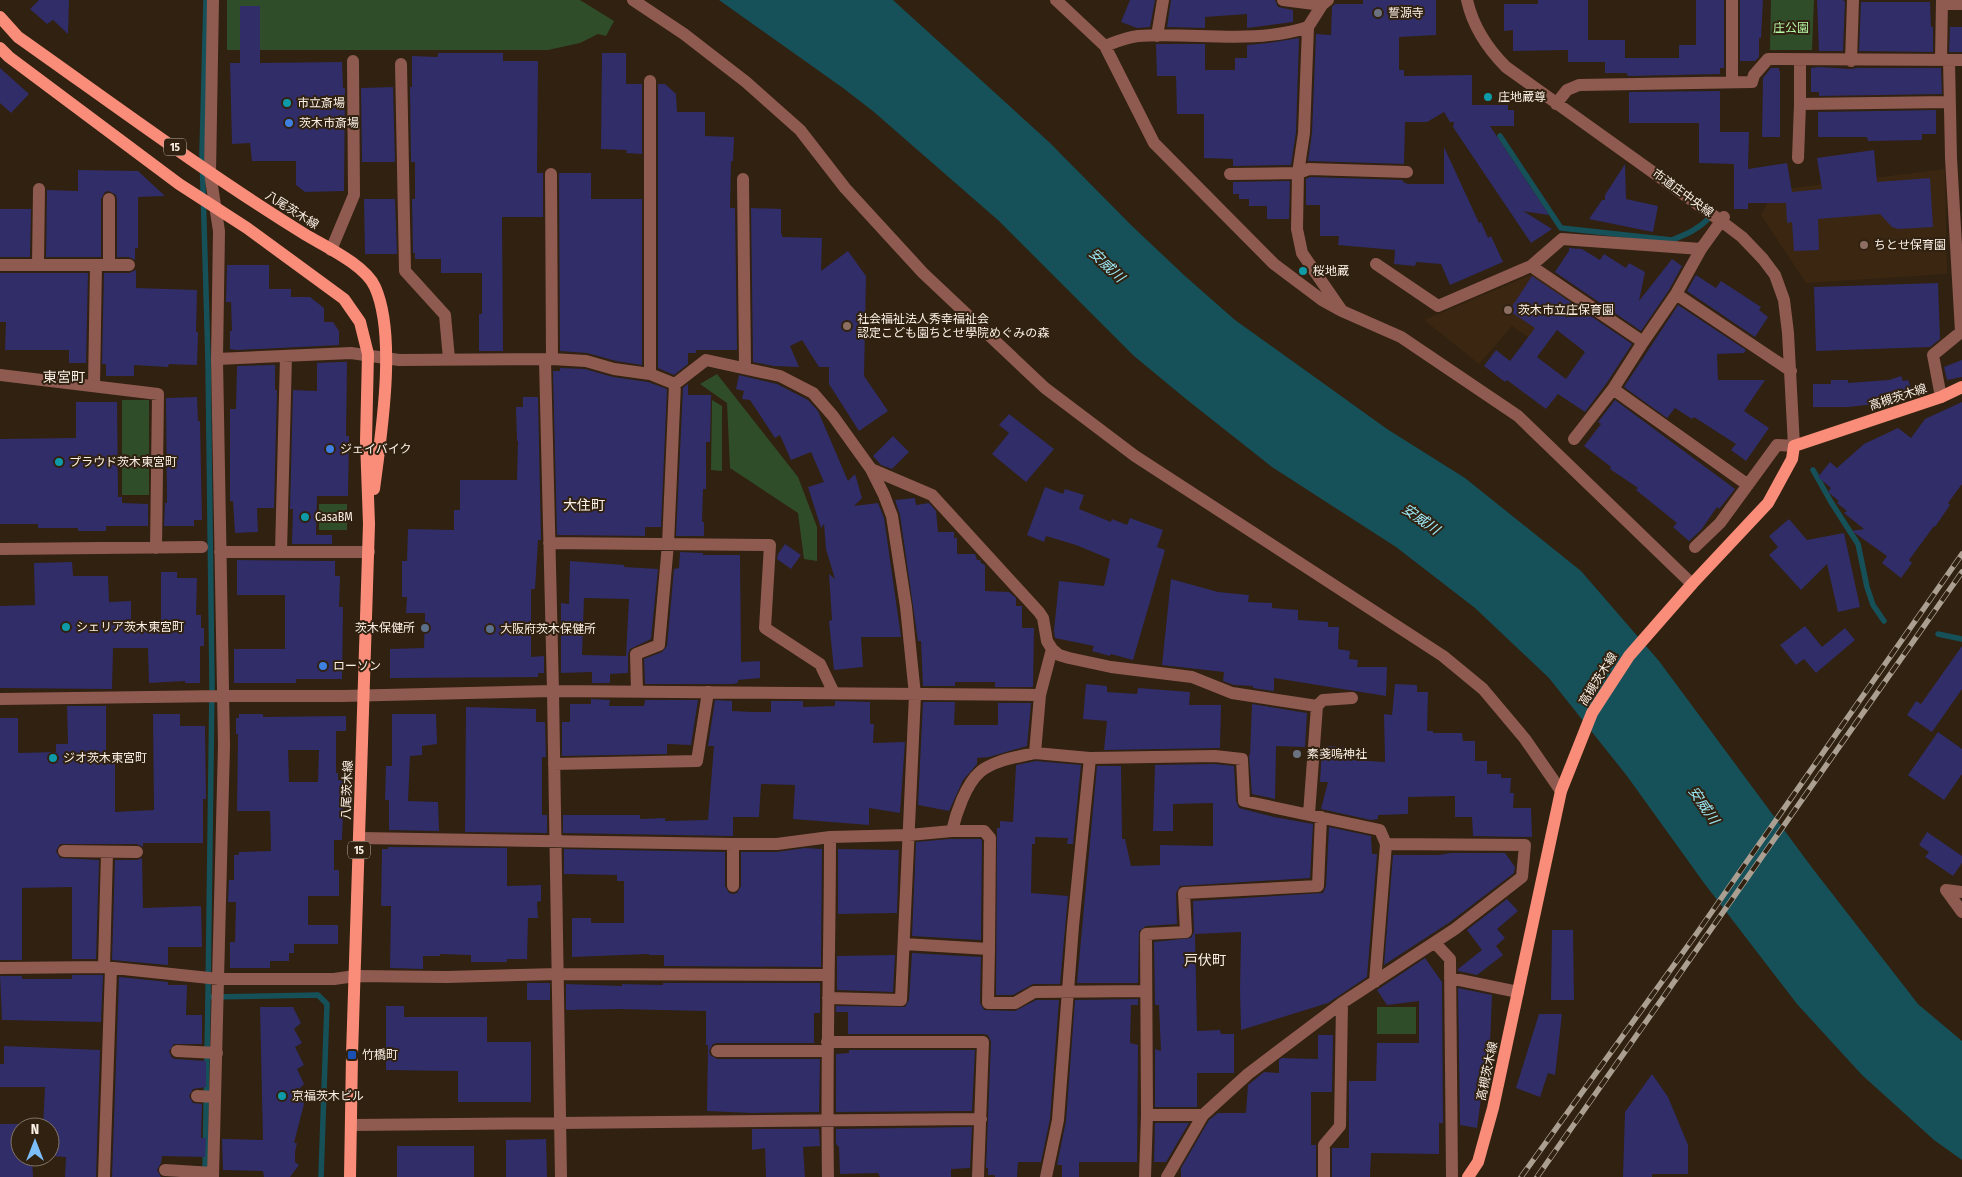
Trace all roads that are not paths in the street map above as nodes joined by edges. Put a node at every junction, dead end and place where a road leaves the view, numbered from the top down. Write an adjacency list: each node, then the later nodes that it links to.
1 (213, 0): 29 (street)
2 (633, 0): 94 (street)
3 (1056, 0): 15 (street)
4 (1163, 0): 14 (street)
5 (1283, 0): 10 (street)
6 (1467, 0): 25 (street, 市道庄中央線)
7 (1732, 0): 23 (street)
8 (1853, 0): 18 (street)
9 (1942, 2): 11 (street); 19 (street)
10 (1325, 3): 13 (street)
11 (1962, 4)
12 (0, 17): 29 (main road, 八尾茨木線 / 15)
13 (1308, 27): 14 (street); 30 (street)
14 (1157, 36): 15 (street)
15 (1105, 46): 47 (street)
16 (0, 48): 36 (main road, 八尾茨木線 / 15)
17 (1800, 60): 18 (street); 23 (street); 26 (street)
18 (1851, 60): 19 (street)
19 (1951, 60): 24 (street)
20 (353, 62): 39 (street)
21 (401, 64): 52 (street)
22 (650, 81): 57 (street)
23 (1732, 82): 25 (street)
24 (1948, 102): 26 (street); 63 (street)
25 (1556, 104): 37 (street, 市道庄中央線)
26 (1800, 104): 27 (street)
27 (1798, 158)
28 (1407, 172): 30 (street)
29 (210, 173): 36 (street); 39 (main road, 八尾茨木線 / 15)
30 (1298, 173): 32 (street); 47 (street)
31 (551, 174): 54 (street)
32 (1230, 174)
33 (743, 179): 55 (street)
34 (39, 189): 42 (street)
35 (109, 199): 43 (street)
36 (216, 207): 49 (main road, 八尾茨木線 / 15); 53 (street)
37 (1723, 219): 38 (street); 56 (street, 市道庄中央線)
38 (1702, 249): 45 (street); 46 (street)
39 (331, 250): 51 (main road, 八尾茨木線 / 15)
40 (1376, 264): 45 (street)
41 (0, 265): 42 (street)
42 (38, 265): 43 (street)
43 (103, 265): 44 (street); 60 (street)
44 (129, 265)
45 (1531, 266): 48 (street)
46 (1676, 294): 48 (street); 56 (street)
47 (1342, 311): 78 (street)
48 (1643, 342): 62 (street)
49 (368, 354): 50 (street); 51 (street); 68 (main road, 八尾茨木線 / 15)
50 (286, 356): 53 (street); 76 (street)
51 (386, 359): 52 (street); 68 (main road, 八尾茨木線 / 15)
52 (449, 359): 54 (street)
53 (217, 360): 75 (street)
54 (548, 360): 57 (street); 69 (street)
55 (745, 368): 59 (street); 66 (street)
56 (1791, 371): 65 (street, 市道庄中央線)
57 (650, 374): 59 (street)
58 (0, 375): 60 (street)
59 (675, 384): 70 (street)
60 (94, 386): 73 (street)
61 (1962, 388): 63 (main road, 高槻茨木線)
62 (1613, 389): 64 (street); 67 (street)
63 (1941, 397): 65 (main road, 高槻茨木線)
64 (1574, 439)
65 (1794, 446): 67 (street); 78 (main road, 高槻茨木線)
66 (871, 469): 79 (street); 84 (street)
67 (1748, 485): 71 (street)
68 (370, 524): 77 (main road, 八尾茨木線 / 15)
69 (549, 543): 70 (street); 80 (street)
70 (668, 544): 81 (street); 83 (street)
71 (1695, 546)
72 (202, 547): 73 (street)
73 (156, 548): 74 (street)
74 (0, 549)
75 (220, 552): 76 (street); 86 (street)
76 (281, 552): 77 (street)
77 (369, 552): 87 (main road, 八尾茨木線 / 15)
78 (1692, 584): 94 (main road, 高槻茨木線)
79 (1052, 649): 85 (street); 90 (street)
80 (554, 691): 81 (street); 87 (street); 93 (street)
81 (636, 692): 82 (street)
82 (708, 692): 83 (street); 93 (street)
83 (834, 693): 84 (street)
84 (915, 695): 85 (street); 97 (street)
85 (1040, 695): 91 (street)
86 (223, 696): 87 (street); 89 (street); 118 (street)
87 (364, 696): 99 (main road, 八尾茨木線 / 15)
88 (1352, 698): 90 (street)
89 (0, 699)
90 (1317, 706): 95 (street)
91 (1035, 753): 92 (street); 96 (street)
92 (1090, 758): 95 (street); 121 (street)
93 (554, 764): 100 (street)
94 (1561, 791): 122 (main road, 高槻茨木線)
95 (1315, 816): 102 (street); 120 (street)
96 (952, 831): 97 (street); 111 (street)
97 (909, 835): 98 (street); 110 (street)
98 (830, 837): 101 (street); 115 (street)
99 (360, 838): 100 (street); 116 (main road, 八尾茨木線 / 15)
100 (556, 841): 101 (street); 114 (street)
101 (733, 844): 106 (street)
102 (1386, 844): 109 (street); 119 (street)
103 (64, 851): 104 (street)
104 (107, 852): 105 (street); 113 (street)
105 (137, 852)
106 (733, 886)
107 (1962, 892): 108 (street)
108 (1962, 912)
109 (1435, 943): 117 (street); 119 (street)
110 (904, 944): 111 (street); 123 (street)
111 (990, 949): 121 (street)
112 (0, 968): 113 (street)
113 (108, 968): 118 (street); 137 (street)
114 (558, 974): 115 (street); 116 (street); 133 (street)
115 (828, 975): 123 (street)
116 (355, 976): 118 (street); 134 (main road, 八尾茨木線 / 15)
117 (1450, 978): 122 (street); 146 (street)
118 (214, 981): 128 (street)
119 (1375, 982): 124 (street)
120 (1146, 990): 121 (street); 129 (street)
121 (1068, 992): 142 (street)
122 (1518, 992): 147 (main road, 高槻茨木線)
123 (828, 998): 125 (street)
124 (1342, 1003): 130 (street); 145 (street)
125 (827, 1047): 127 (street); 131 (street); 132 (street)
126 (177, 1051): 128 (street)
127 (717, 1051)
128 (210, 1053): 136 (street)
129 (1147, 1115): 130 (street); 143 (street)
130 (1203, 1115): 144 (street)
131 (981, 1119): 132 (street); 141 (street)
132 (827, 1121): 133 (street); 140 (street)
133 (561, 1124): 134 (street); 139 (street)
134 (351, 1125): 138 (main road, 八尾茨木線 / 15)
135 (165, 1170): 136 (street)
136 (209, 1174)
137 (104, 1177)
138 (350, 1177)
139 (561, 1177)
140 (828, 1177)
141 (978, 1177)
142 (1046, 1177)
143 (1145, 1177)
144 (1166, 1177)
145 (1324, 1177)
146 (1452, 1177)
147 (1468, 1177)

